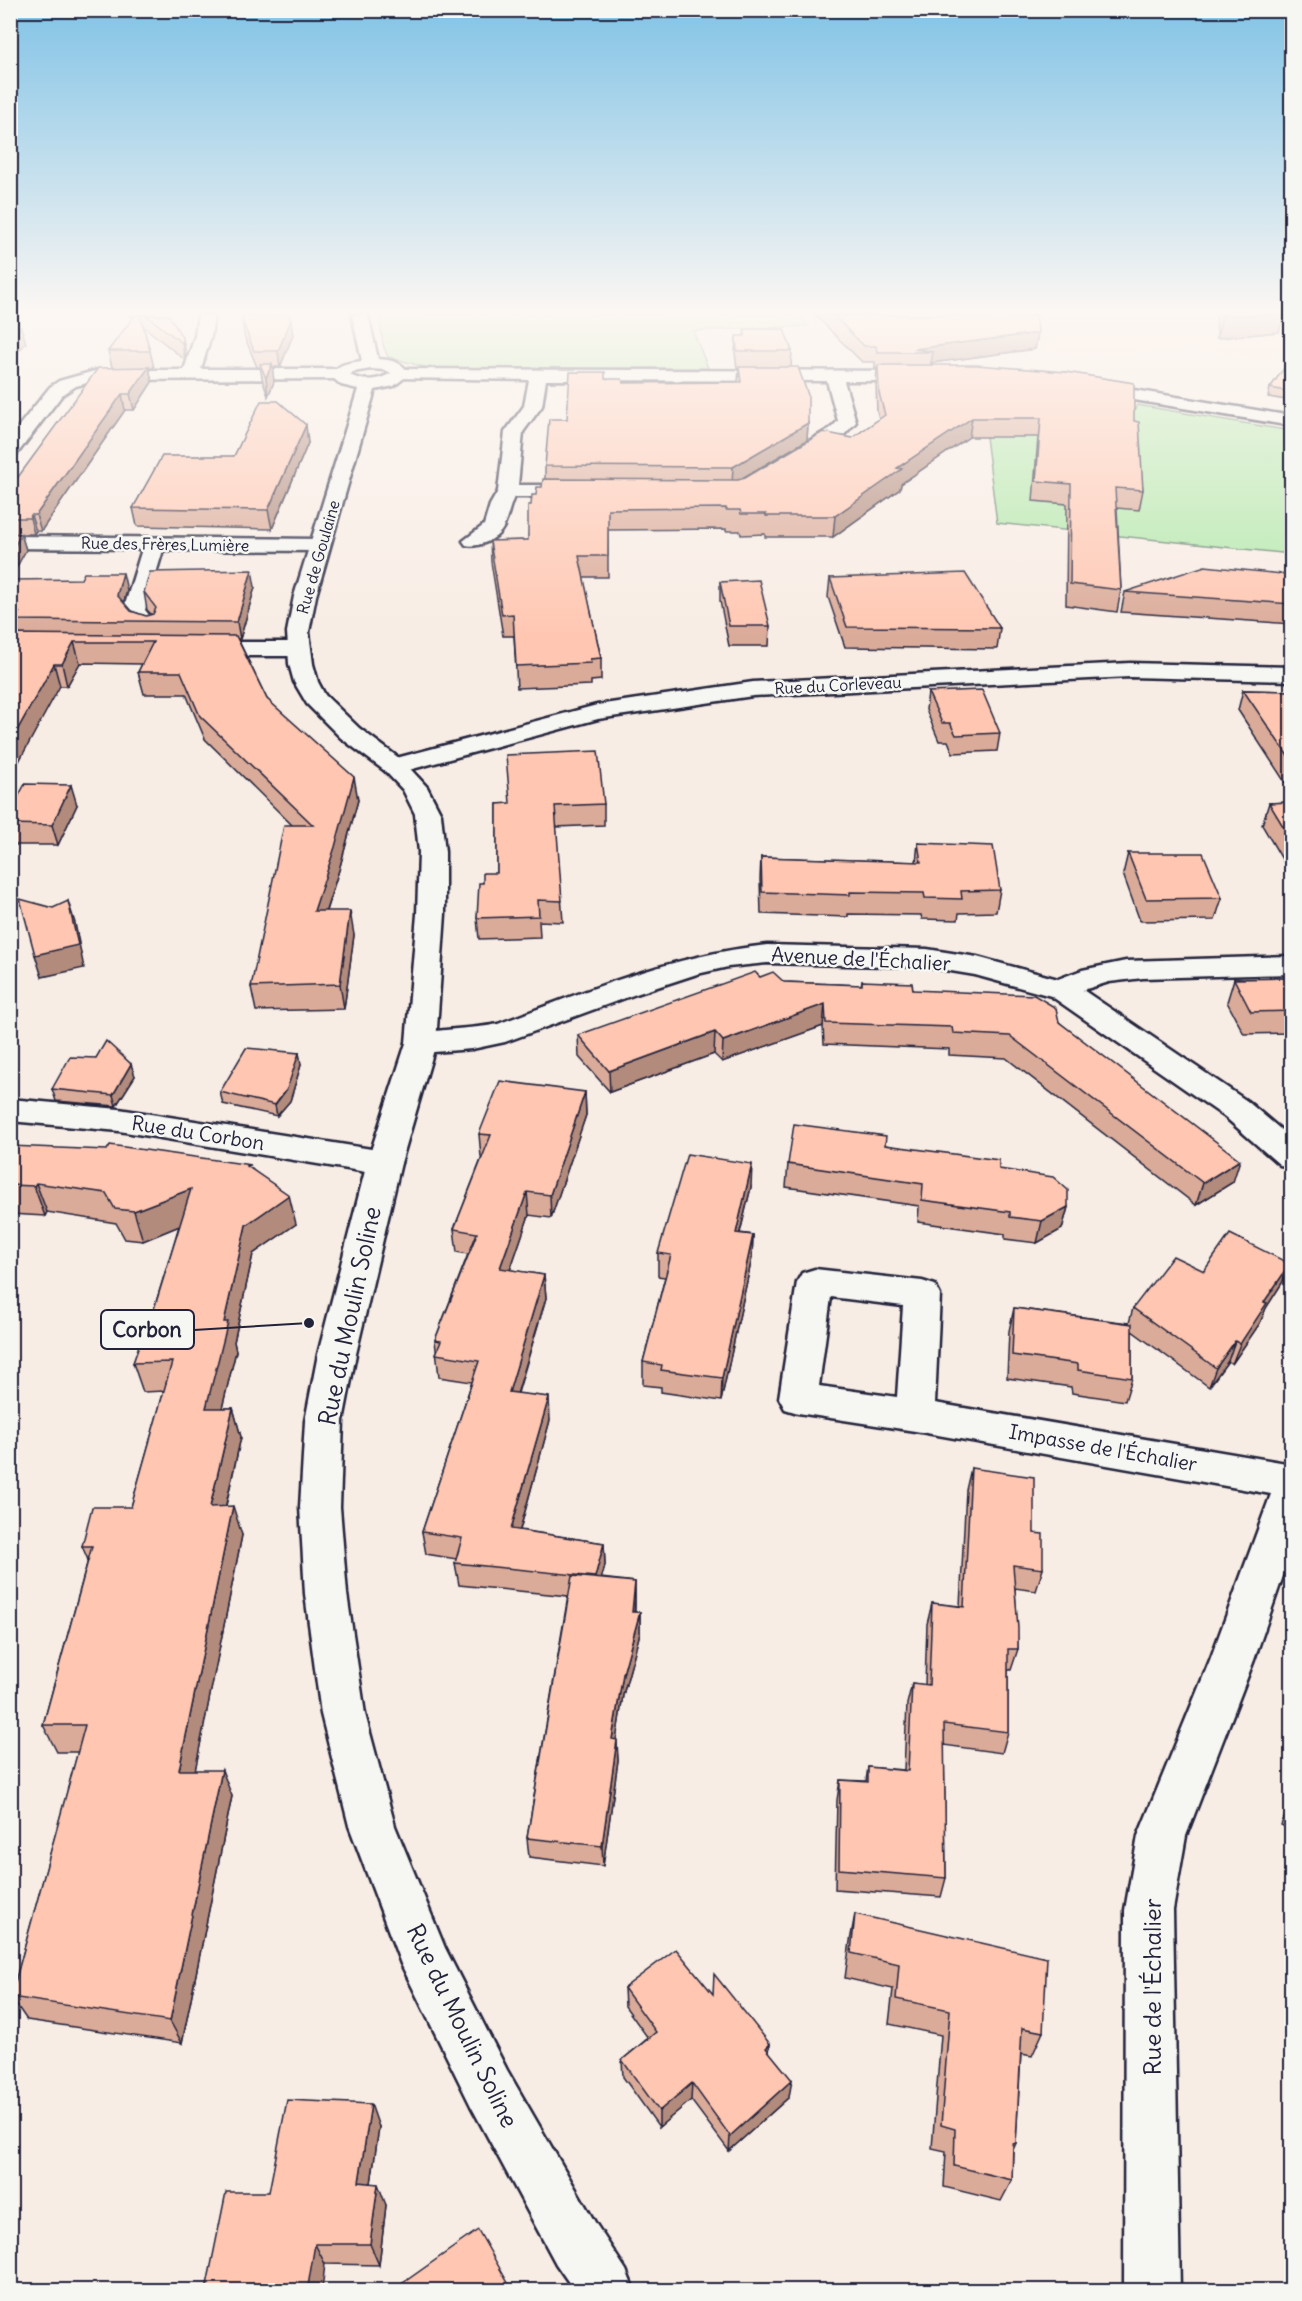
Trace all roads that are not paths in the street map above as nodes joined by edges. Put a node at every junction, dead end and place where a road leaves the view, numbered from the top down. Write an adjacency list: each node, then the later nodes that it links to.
1 (32, 422): 5 (street)
2 (355, 422): 12 (street, Rue de Goulaine)
3 (521, 422): 7 (street)
4 (847, 422): 6 (street)
5 (10, 450)
6 (777, 468)
7 (508, 491): 8 (street); 9 (street)
8 (600, 492)
9 (474, 541)
10 (10, 542): 11 (street, Rue des Frères Lumière)
11 (154, 544): 12 (street, Rue des Frères Lumière); 13 (street)
12 (319, 545): 15 (street, Rue de Goulaine)
13 (147, 626)
14 (173, 649): 15 (street)
15 (300, 649): 17 (street, Rue de Goulaine)
16 (1292, 674): 17 (street, Rue du Corleveau)
17 (394, 766): 20 (street, Rue du Moulin Soline)
18 (1292, 965): 19 (street)
19 (1061, 989): 20 (street, Avenue de l'Échalier); 22 (street, Avenue de l'Échalier)
20 (421, 1043): 23 (street, Rue du Moulin Soline)
21 (10, 1110): 23 (street, Rue du Corbon)
22 (1292, 1157)
23 (384, 1163): 27 (street, Rue du Moulin Soline)
24 (915, 1415): 25 (street, Impasse de l'Échalier)
25 (1292, 1481)
26 (1292, 1491): 28 (street, Rue de l'Échalier)
27 (606, 2290)
28 (1152, 2290)

